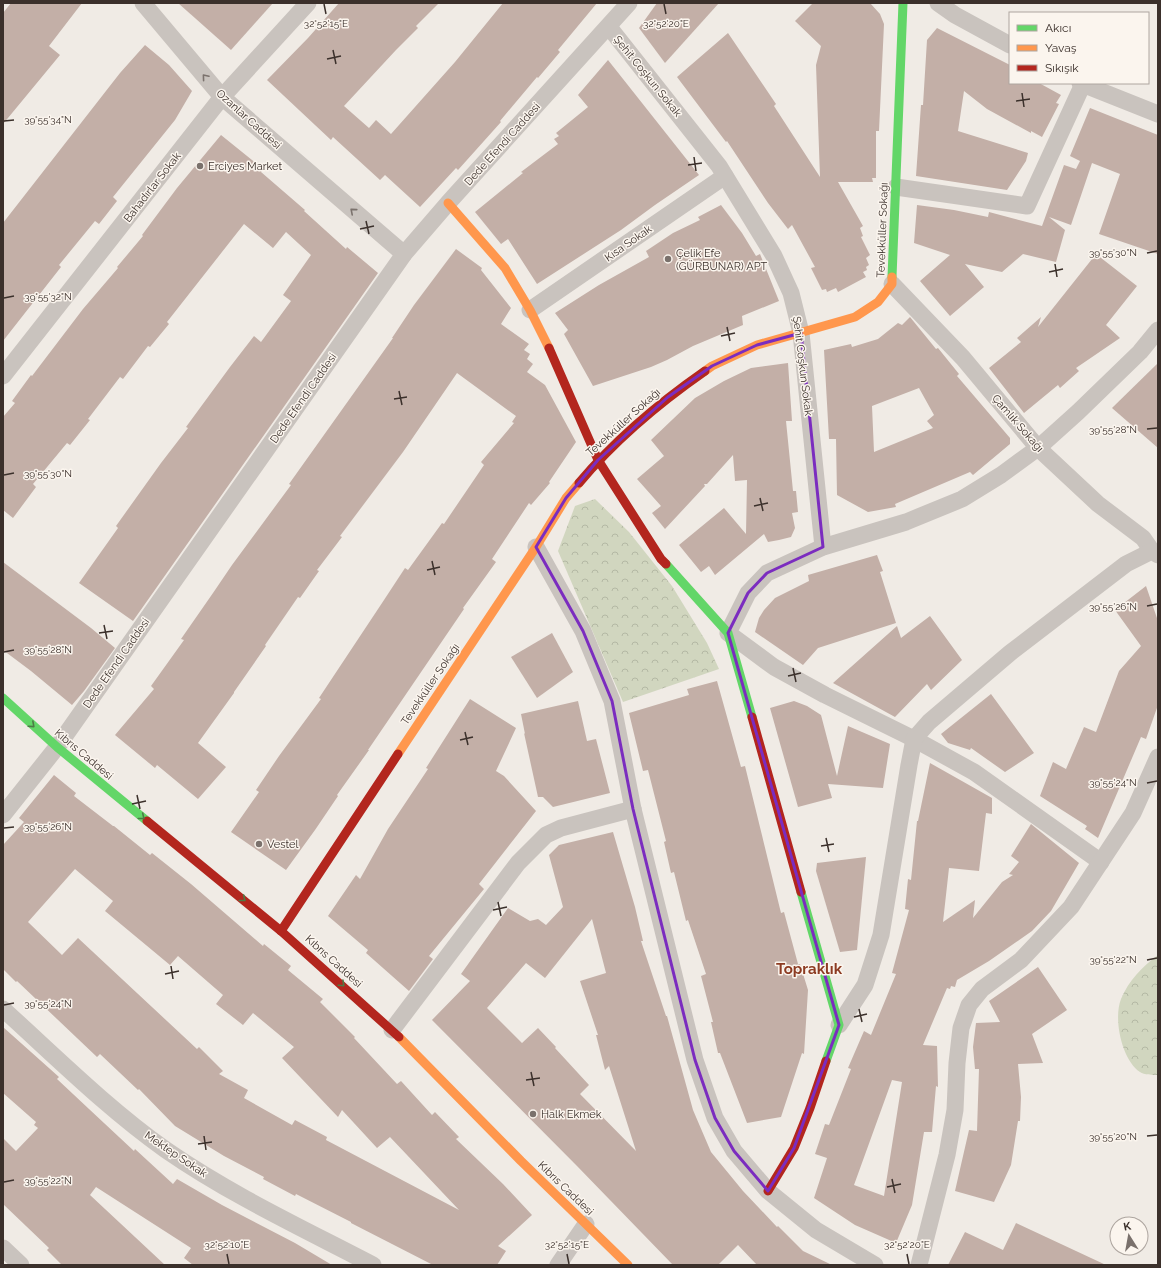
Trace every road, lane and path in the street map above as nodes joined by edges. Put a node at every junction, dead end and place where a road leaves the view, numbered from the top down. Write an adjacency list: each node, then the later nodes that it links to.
1 (142, 3): 9 (street, Ozanlar Caddesi, one-way to 1)
2 (308, 3): 9 (street, Bahadırlar Sokak)
3 (629, 3): 6 (street, Dede Efendi Caddesi)
4 (903, 3): 12 (street, Tevekküller Sokağı)
5 (938, 3): 7 (street)
6 (609, 27): 11 (street, Şehit Coşkun Sokak); 13 (street, Dede Efendi Caddesi)
7 (1009, 44)
8 (1081, 84): 10 (street); 12 (street)
9 (222, 97): 14 (street, Ozanlar Caddesi, one-way to 9); 19 (street, Bahadırlar Sokak)
10 (1158, 114)
11 (726, 176): 16 (street, Kısa Sokak); 18 (street, Şehit Coşkun Sokak)
12 (896, 187): 15 (street, Tevekküller Sokağı)
13 (448, 203): 14 (street, Dede Efendi Caddesi); 16 (street)
14 (404, 254): 28 (street, Dede Efendi Caddesi)
15 (892, 284): 18 (street, Tevekküller Sokağı); 20 (street, Çamlık Sokağı)
16 (530, 310): 21 (street)
17 (1158, 330): 20 (street)
18 (801, 333): 21 (street, Tevekküller Sokağı); 23 (street, Şehit Coşkun Sokak)
19 (3, 376)
20 (1038, 448): 23 (street); 24 (street, Çamlık Sokağı)
21 (598, 460): 22 (street, Tevekküller Sokağı); 25 (street)
22 (536, 547): 30 (street); 33 (street, Tevekküller Sokağı)
23 (823, 547): 25 (street)
24 (1155, 553): 27 (street)
25 (728, 633): 27 (street); 35 (street)
26 (3, 698): 28 (street, Kıbrıs Caddesi, one-way to 28)
27 (914, 739): 32 (street); 35 (street)
28 (57, 747): 31 (street, Dede Efendi Caddesi); 33 (street, Kıbrıs Caddesi, one-way to 33)
29 (1158, 757): 32 (street)
30 (633, 810): 36 (street); 37 (street)
31 (3, 815)
32 (1101, 862): 45 (street)
33 (281, 931): 36 (street, Kıbrıs Caddesi, one-way to 36)
34 (3, 1009): 41 (street, Mektep Sokak)
35 (839, 1025): 37 (street)
36 (392, 1030): 38 (street, Kıbrıs Caddesi)
37 (768, 1192): 44 (street)
38 (586, 1224): 42 (street); 43 (street, Kıbrıs Caddesi)
39 (3, 1248): 40 (street)
40 (21, 1265)
41 (373, 1265)
42 (558, 1265)
43 (628, 1265)
44 (875, 1265)
45 (919, 1265)

